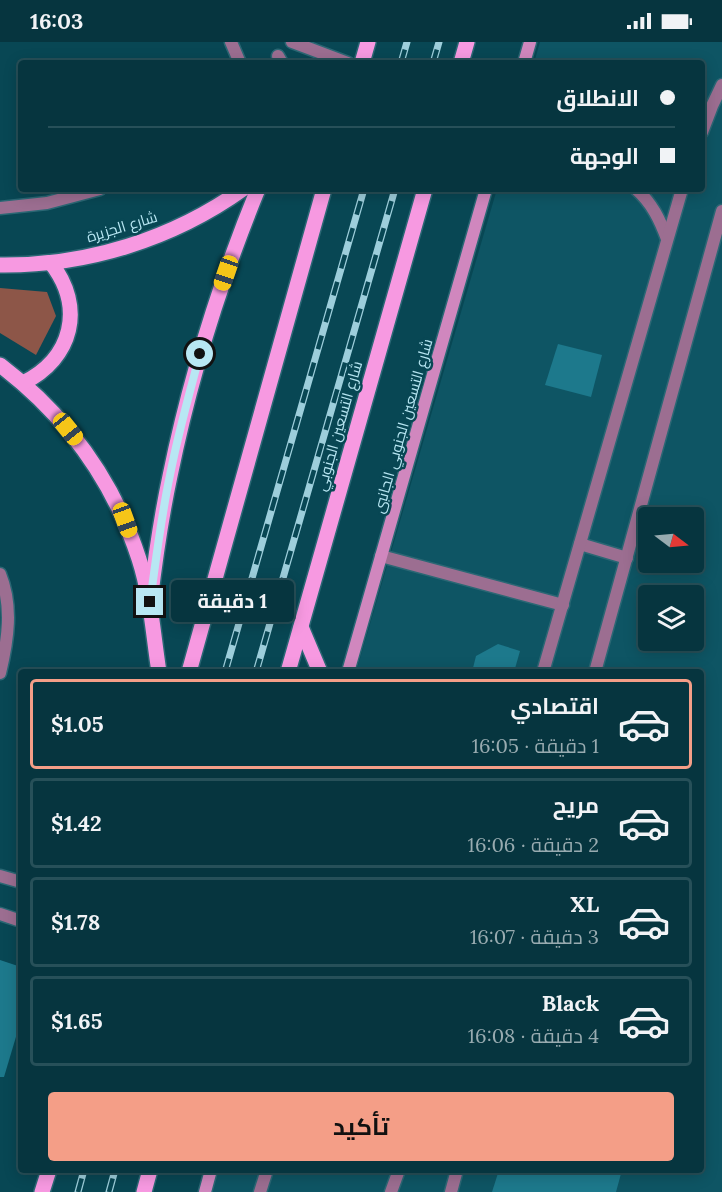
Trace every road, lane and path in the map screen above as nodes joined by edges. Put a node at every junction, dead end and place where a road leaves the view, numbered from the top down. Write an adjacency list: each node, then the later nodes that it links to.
1 (231, 42): 6 (street)
2 (292, 42): 7 (street)
3 (369, 42): 8 (main road)
4 (467, 42): 9 (main road)
5 (530, 42): 10 (street)
6 (239, 60)
7 (340, 60)
8 (363, 60)
9 (462, 60)
10 (526, 60)
11 (722, 85): 12 (street)
12 (705, 125)
13 (89, 192): 21 (street)
14 (239, 192): 24 (main road, شارع الجزيرة)
15 (257, 192): 32 (main road)
16 (323, 192): 36 (main road)
17 (424, 192): 34 (main road, شارع التسعين الجنوبي)
18 (485, 192): 29 (street, شارع التسعين الجنوبي الجانبى)
19 (639, 192): 23 (street)
20 (681, 192): 23 (street)
21 (0, 208)
22 (722, 211): 30 (street)
23 (667, 239): 28 (street)
24 (51, 263): 25 (main road, شارع الجزيرة); 27 (main road)
25 (0, 265)
26 (0, 365): 27 (main road)
27 (23, 383): 32 (main road)
28 (580, 544): 30 (street); 33 (street)
29 (381, 556): 33 (street); 39 (street, شارع التسعين الجنوبي الجانبى)
30 (627, 558): 41 (street)
31 (0, 574): 42 (street)
32 (150, 602): 35 (main road)
33 (562, 605): 40 (street)
34 (301, 627): 37 (main road, شارع التسعين الجنوبي); 38 (main road)
35 (159, 669)
36 (190, 669)
37 (289, 669)
38 (319, 669)
39 (349, 669)
40 (544, 669)
41 (596, 669)
42 (0, 673)
43 (0, 876): 44 (street)
44 (18, 881)
45 (0, 914): 46 (street)
46 (18, 920)
47 (48, 1173): 53 (main road)
48 (149, 1173): 54 (main road)
49 (210, 1173): 55 (street)
50 (266, 1173): 56 (street)
51 (398, 1173): 57 (street)
52 (456, 1173): 58 (street)
53 (42, 1192)
54 (144, 1192)
55 (206, 1192)
56 (260, 1192)
57 (391, 1192)
58 (451, 1192)

